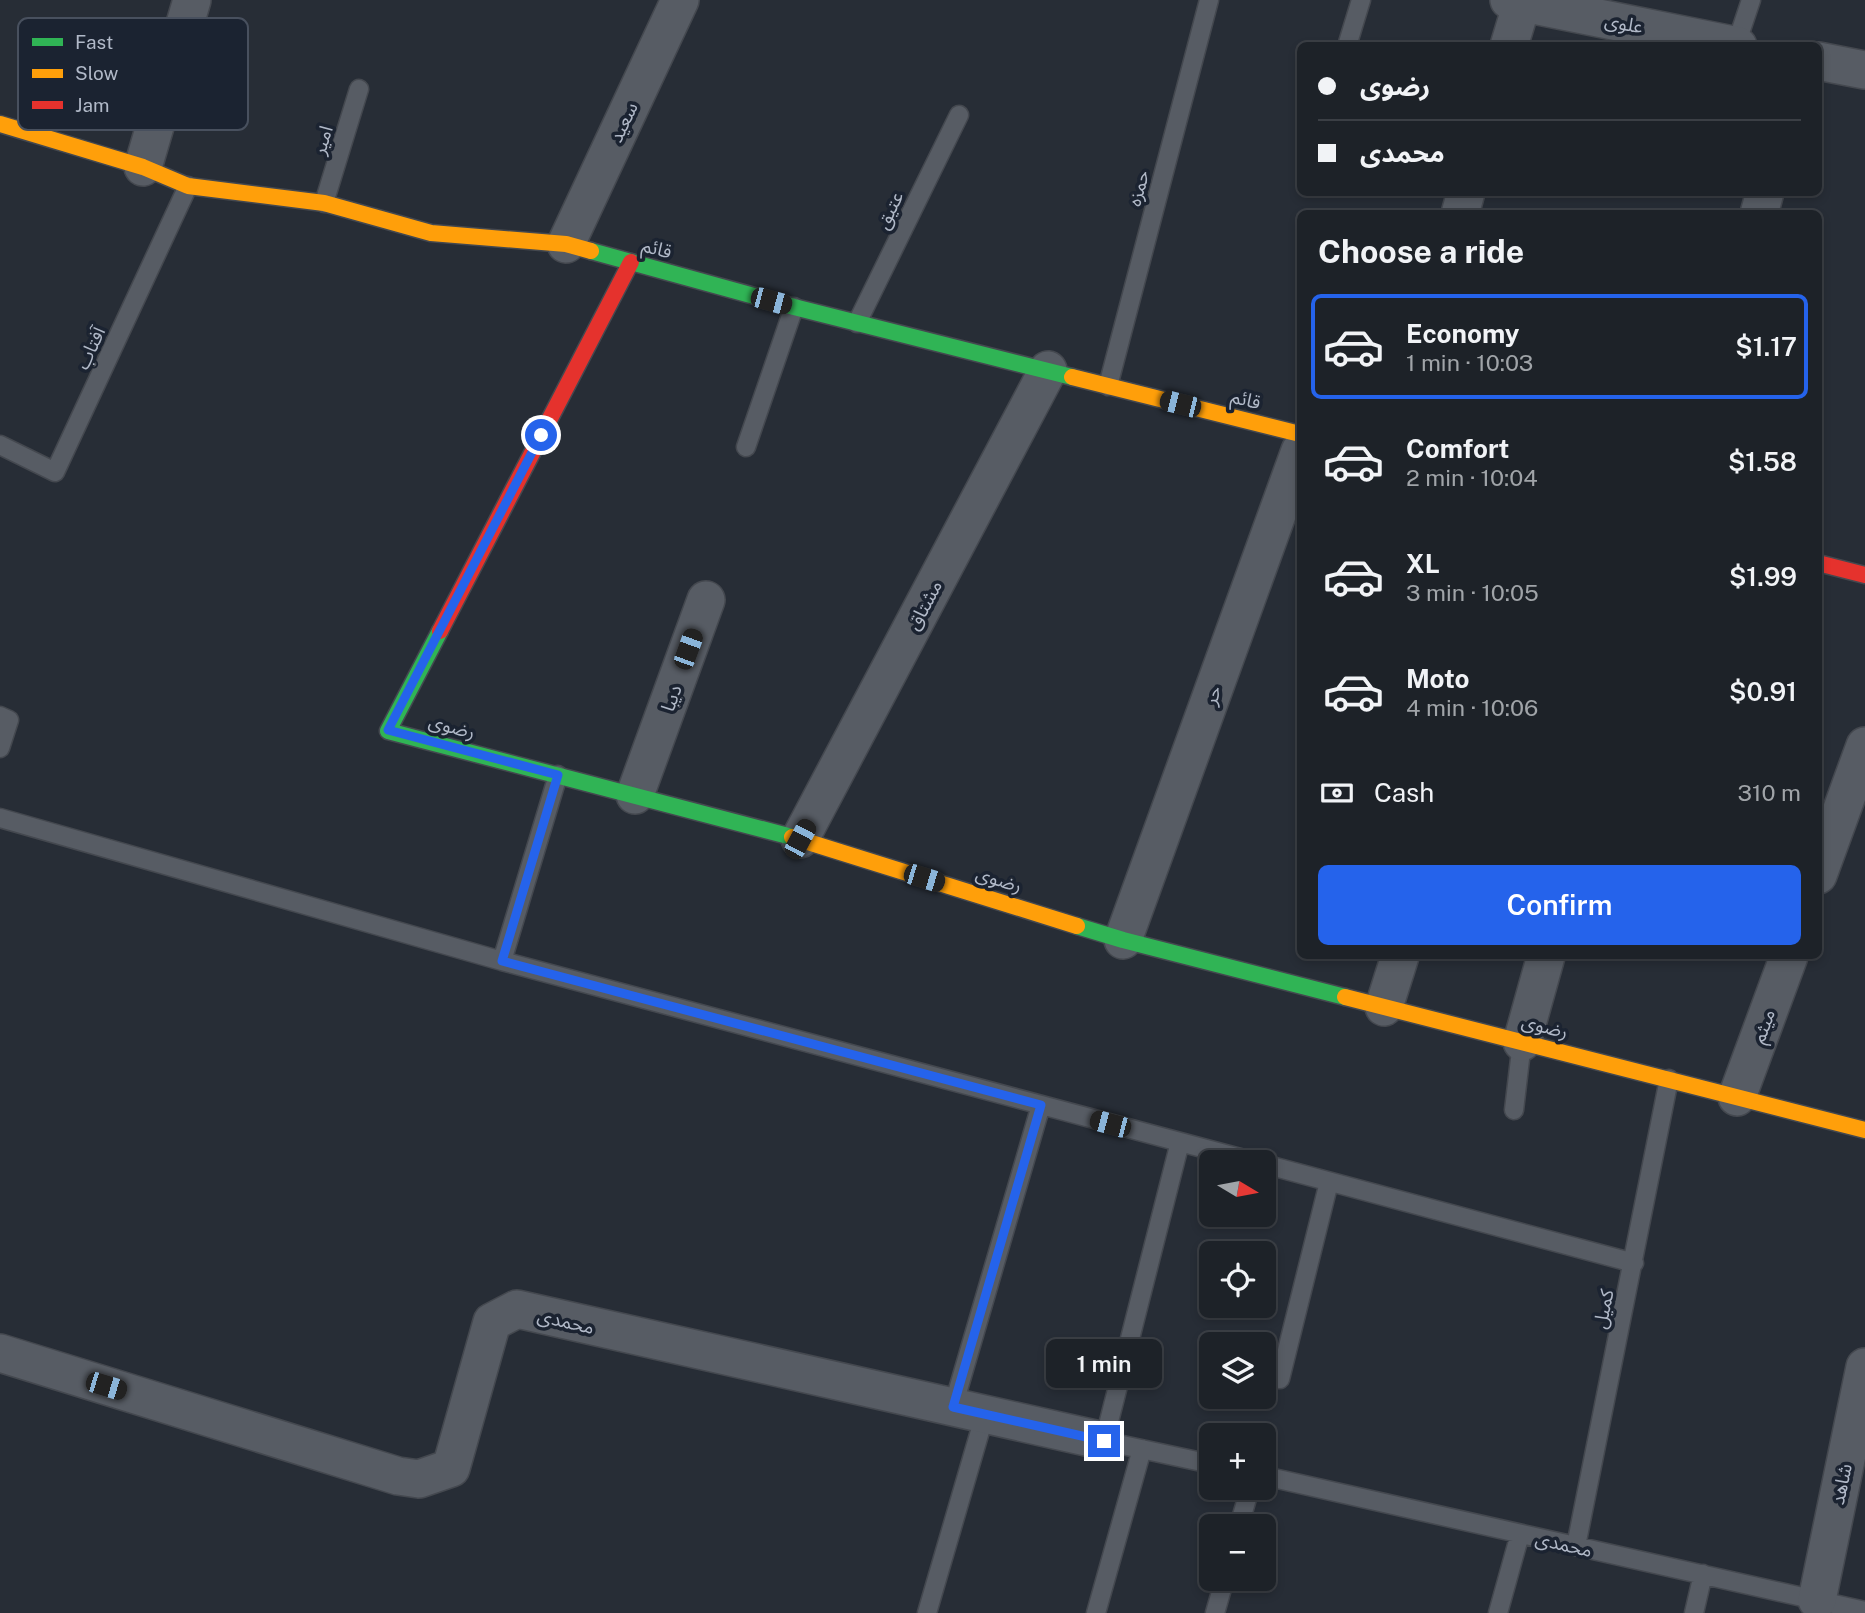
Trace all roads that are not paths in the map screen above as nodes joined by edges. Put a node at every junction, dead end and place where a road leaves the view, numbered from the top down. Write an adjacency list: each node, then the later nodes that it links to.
1 (192, 0): 7 (street)
2 (680, 0): 23 (street, سعید)
3 (1209, 0): 28 (lane, حمزه)
4 (1361, 0): 8 (lane)
5 (1751, 0): 11 (lane)
6 (1518, 1): 9 (street); 10 (street, علوی)
7 (187, 18)
8 (1348, 42)
9 (1510, 42)
10 (1722, 42)
11 (1738, 42)
12 (1822, 62): 13 (street)
13 (1865, 70)
14 (359, 89): 22 (lane, امیر)
15 (959, 115): 26 (lane, عتیق)
16 (0, 124): 17 (street, قائم)
17 (18, 129)
18 (20, 130): 20 (street, قائم)
19 (154, 130): 20 (street)
20 (143, 167): 21 (street, قائم)
21 (188, 186): 22 (street, قائم); 30 (lane, آفتاب)
22 (324, 203): 23 (street, قائم)
23 (566, 244): 24 (street, قائم)
24 (631, 262): 25 (street, قائم); 39 (street, رضوی)
25 (794, 307): 26 (street, قائم); 31 (lane)
26 (857, 323): 27 (street, قائم)
27 (1048, 370): 28 (street, قائم); 42 (street, مشتاق)
28 (1108, 386): 29 (street, قائم)
29 (1297, 433)
30 (0, 445)
31 (746, 447)
32 (1297, 459): 44 (street, حر)
33 (1822, 565): 34 (street)
34 (1865, 574)
35 (706, 600): 40 (street, دیبا)
36 (0, 716): 38 (lane)
37 (1865, 746): 43 (street)
38 (0, 748)
39 (558, 775): 40 (street, رضوی); 48 (lane)
40 (635, 795): 42 (street, رضوی)
41 (0, 818): 48 (lane)
42 (800, 839): 44 (street, رضوی)
43 (1822, 863)
44 (1123, 940): 49 (street, رضوی)
45 (1399, 959): 49 (street)
46 (1545, 959): 50 (street)
47 (1788, 959): 52 (street, میثم)
48 (502, 961): 53 (lane)
49 (1384, 1007): 50 (street, رضوی)
50 (1522, 1042): 51 (street, رضوی); 54 (lane)
51 (1668, 1079): 52 (street, رضوی); 60 (lane, کمیل)
52 (1737, 1097): 55 (street, رضوی)
53 (1041, 1105): 56 (lane); 64 (lane)
54 (1514, 1110)
55 (1865, 1130)
56 (1180, 1142): 57 (lane); 65 (lane)
57 (1210, 1150)
58 (1276, 1167): 59 (lane)
59 (1329, 1182): 60 (lane); 63 (lane)
60 (1634, 1263): 70 (lane, کمیل)
61 (0, 1353): 64 (street, محمدی)
62 (1865, 1367): 73 (street, شاهد)
63 (1280, 1378)
64 (969, 1411): 65 (street, محمدی); 75 (lane)
65 (1104, 1441): 66 (lane, محمدی)
66 (1142, 1449): 67 (lane, محمدی); 76 (lane)
67 (1199, 1461)
68 (1276, 1479): 69 (lane, محمدی)
69 (1520, 1534): 70 (lane, محمدی); 78 (lane)
70 (1576, 1546): 71 (lane, محمدی)
71 (1703, 1574): 73 (lane, محمدی); 79 (lane)
72 (1221, 1591): 77 (lane)
73 (1817, 1600): 74 (lane, محمدی)
74 (1865, 1611)
75 (927, 1613)
76 (1096, 1613)
77 (1215, 1613)
78 (1498, 1613)
79 (1694, 1613)

